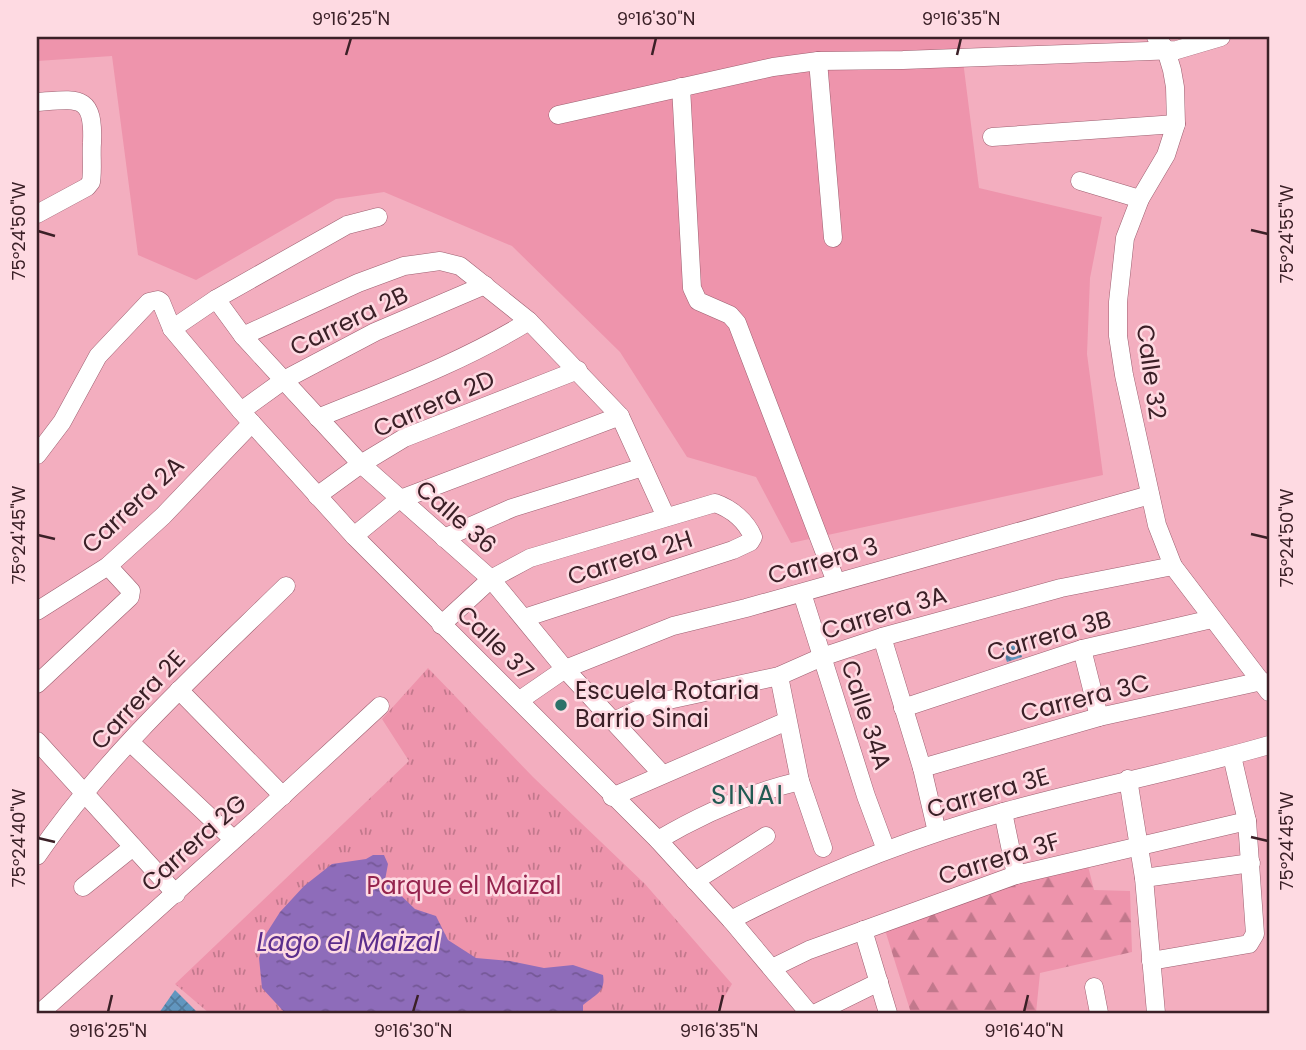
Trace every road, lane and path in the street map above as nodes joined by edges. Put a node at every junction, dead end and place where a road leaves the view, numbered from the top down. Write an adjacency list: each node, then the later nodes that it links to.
1 (1221, 37): 2 (street)
2 (1161, 43): 3 (street); 7 (street, Calle 32)
3 (818, 61): 4 (street); 13 (street)
4 (681, 87): 6 (street); 36 (street)
5 (37, 102): 11 (street)
6 (558, 115)
7 (1176, 124): 8 (street); 10 (street, Calle 32)
8 (992, 137)
9 (1080, 181): 10 (street)
10 (1140, 200): 27 (street, Calle 32)
11 (37, 214)
12 (377, 217): 15 (street)
13 (833, 238)
14 (485, 285): 16 (street); 18 (street); 20 (street, Carrera 2B)
15 (216, 299): 17 (street); 18 (street, Calle 36)
16 (529, 321): 19 (street); 23 (street)
17 (172, 329): 22 (street, Calle 37); 24 (street, Calle 37)
18 (243, 336): 20 (street, Calle 36)
19 (578, 370): 21 (street); 25 (street, Carrera 2D)
20 (284, 380): 22 (street, Carrera 2B); 23 (street, Calle 36)
21 (620, 416): 26 (street); 29 (street)
22 (247, 417): 28 (street, Calle 37); 33 (street, Carrera 2A)
23 (318, 418): 25 (street, Calle 36)
24 (37, 455)
25 (361, 464): 28 (street, Carrera 2D); 29 (street, Calle 36)
26 (643, 467): 30 (street); 32 (street)
27 (1150, 495): 34 (street, Calle 32); 36 (street, Carrera 3)
28 (317, 496): 31 (street, Calle 37)
29 (398, 499): 31 (street); 32 (street, Calle 36)
30 (666, 517): 35 (street); 40 (street, Carrera 2H)
31 (354, 536): 42 (street, Calle 37)
32 (444, 538): 35 (street, Calle 36)
33 (108, 566): 39 (street, Carrera 2A); 48 (street)
34 (1173, 566): 41 (street, Calle 32); 43 (street, Carrera 3A)
35 (491, 579): 40 (street, Calle 36); 42 (street)
36 (836, 582): 38 (street, Carrera 3)
37 (286, 586): 50 (street, Carrera 2E)
38 (802, 593): 45 (street, Calle 34A); 46 (street, Carrera 3)
39 (37, 611)
40 (524, 618): 46 (street, Calle 36)
41 (1212, 619): 44 (street, Carrera 3B); 49 (street, Calle 32)
42 (441, 625): 51 (street, Calle 37)
43 (882, 636): 45 (street, Carrera 3A); 53 (street, Calle 34A)
44 (1082, 649): 53 (street, Carrera 3B); 54 (street)
45 (822, 657): 47 (street, Carrera 3A); 77 (street, Calle 34A)
46 (565, 668): 51 (street, Carrera 3); 56 (street, Calle 36)
47 (779, 676): 55 (street); 56 (street, Carrera 3A)
48 (37, 684)
49 (1266, 686): 54 (street, Carrera 3C)
50 (179, 690): 58 (street, Carrera 2E); 66 (street)
51 (520, 701): 67 (street, Calle 37)
52 (380, 706): 66 (street, Carrera 2G)
53 (903, 708): 61 (street, Calle 34A)
54 (1099, 717): 61 (street, Carrera 3C)
55 (787, 720): 62 (street); 64 (street)
56 (614, 721): 62 (street, Calle 36)
57 (37, 741): 65 (street)
58 (131, 743): 65 (street, Carrera 2E); 72 (street)
59 (1269, 746): 60 (street, Carrera 3E)
60 (1232, 756): 63 (street, Carrera 3E); 69 (street)
61 (922, 768): 70 (street, Calle 34A)
62 (662, 774): 67 (street)
63 (1129, 779): 68 (street, Carrera 3E); 75 (street)
64 (800, 781): 73 (street); 76 (street)
65 (84, 793): 74 (street); 78 (street, Carrera 2E)
66 (283, 796): 72 (street, Carrera 2G)
67 (612, 797): 73 (street, Calle 37)
68 (1003, 812): 70 (street, Carrera 3E); 80 (street)
69 (1247, 821): 75 (street, Carrera 3F); 79 (street)
70 (937, 832): 77 (street, Carrera 3E)
71 (766, 836): 82 (street)
72 (233, 839): 84 (street, Carrera 2G)
73 (658, 840): 82 (street, Calle 37)
74 (133, 847): 83 (street); 84 (street)
75 (1139, 847): 80 (street, Carrera 3F); 81 (street)
76 (823, 848)
77 (886, 850): 85 (street, Carrera 3E)
78 (38, 853)
79 (1251, 863): 81 (street); 87 (street)
80 (1016, 875): 86 (street, Carrera 3F)
81 (1144, 878): 87 (street)
82 (695, 881): 85 (street, Calle 37)
83 (83, 887)
84 (176, 894): 91 (street, Carrera 2G)
85 (731, 920): 88 (street, Calle 37)
86 (863, 930): 88 (street, Carrera 3F); 89 (street)
87 (1151, 961): 96 (street)
88 (772, 968): 92 (street, Calle 37)
89 (879, 982): 93 (street); 94 (street)
90 (1094, 987): 95 (street)
91 (40, 1013)
92 (809, 1013)
93 (816, 1013)
94 (888, 1013)
95 (1099, 1013)
96 (1156, 1013)

